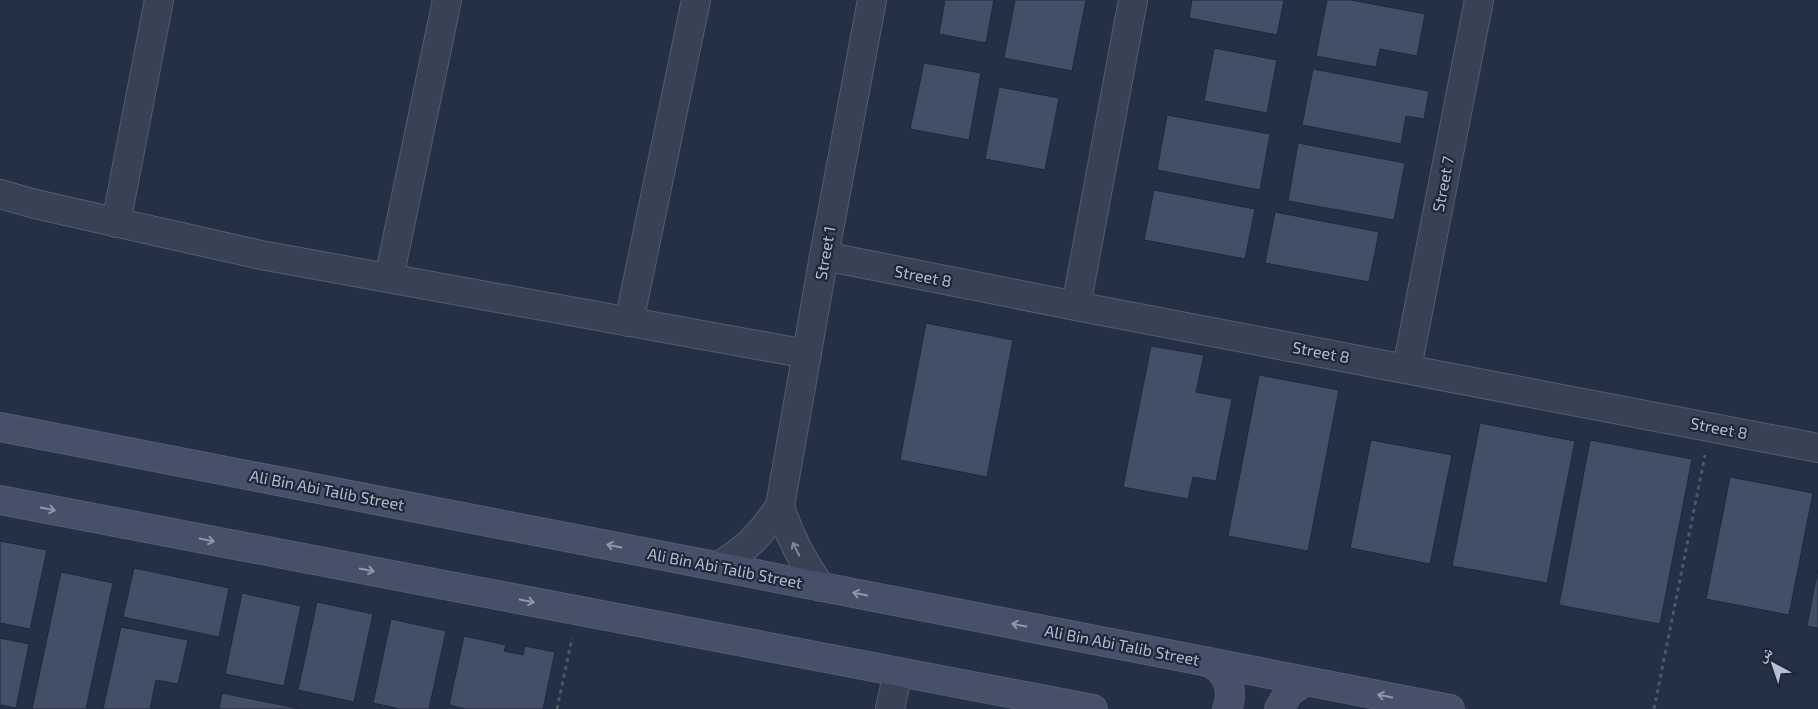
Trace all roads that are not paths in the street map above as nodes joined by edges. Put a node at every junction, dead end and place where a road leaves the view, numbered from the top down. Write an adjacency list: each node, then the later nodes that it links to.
1 (158, 0): 8 (street)
2 (447, 0): 10 (street)
3 (696, 0): 12 (street)
4 (872, 0): 9 (street, Street 1)
5 (1133, 0): 11 (street)
6 (1479, 0): 14 (street, Street 7)
7 (0, 194): 8 (street)
8 (116, 223): 10 (street)
9 (824, 256): 11 (street, Street 8); 13 (street, Street 1)
10 (389, 278): 12 (street)
11 (1076, 306): 14 (street, Street 8)
12 (629, 322): 13 (street)
13 (807, 354): 18 (street, Street 1)
14 (1407, 368): 16 (street, Street 8)
15 (0, 427): 19 (street, Ali Bin Abi Talib Street, one-way to 15)
16 (1818, 448)
17 (0, 500): 22 (street, one-way to 22)
18 (780, 506): 19 (street, Street 1); 20 (street, Street 1, one-way to 18)
19 (718, 566): 20 (street, Ali Bin Abi Talib Street)
20 (821, 587): 21 (street, Ali Bin Abi Talib Street, one-way to 20)
21 (1199, 660): 23 (street, Ali Bin Abi Talib Street); 26 (street)
22 (898, 672): 24 (street); 25 (street)
23 (1306, 681): 27 (street); 28 (street, Ali Bin Abi Talib Street, one-way to 23)
24 (890, 709)
25 (1093, 709)
26 (1227, 709)
27 (1280, 709)
28 (1450, 709)

